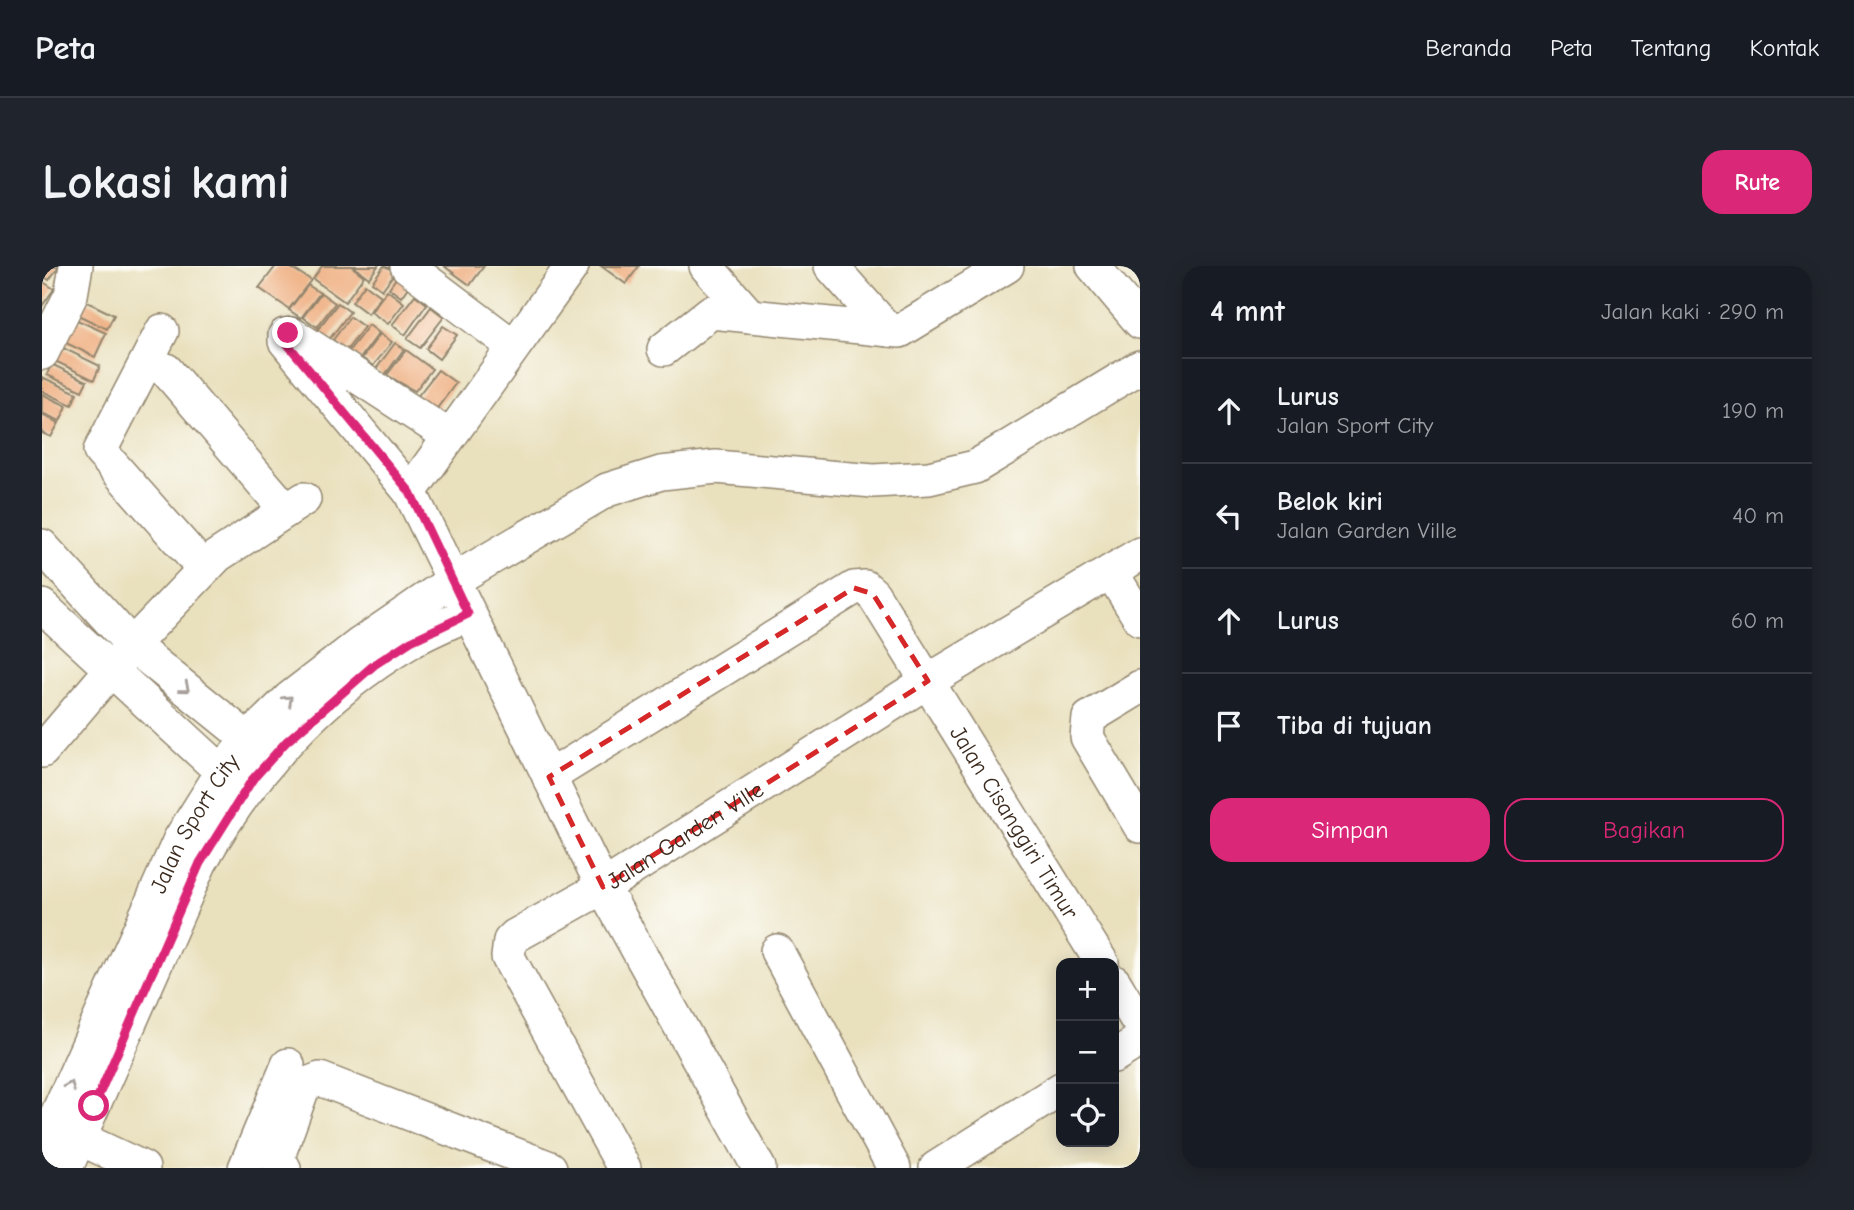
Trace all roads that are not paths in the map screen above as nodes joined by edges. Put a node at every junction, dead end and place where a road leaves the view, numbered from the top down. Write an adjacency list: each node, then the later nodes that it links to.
1 (76, 266): 17 (street)
2 (572, 266): 15 (street)
3 (831, 266): 13 (street)
4 (1007, 266): 9 (street)
5 (1093, 266): 12 (street)
6 (1118, 266): 10 (street)
7 (412, 267): 15 (street)
8 (706, 267): 11 (street)
9 (964, 276): 13 (street)
10 (1140, 290)
11 (750, 316): 13 (street); 16 (street)
12 (1140, 322)
13 (888, 330)
14 (162, 331): 18 (street)
15 (513, 346): 20 (street)
16 (664, 349)
17 (42, 353)
18 (148, 362): 24 (street); 24 (street)
19 (1140, 367): 26 (street, Jalan Sport City)
20 (449, 436): 21 (street); 21 (street, Jalan Garden Ville)
21 (410, 492): 26 (street, Jalan Garden Ville)
22 (45, 553): 30 (street)
23 (1140, 554): 25 (street, Jalan Garden Ville)
24 (204, 569): 30 (street)
25 (1111, 572): 29 (street); 32 (street, Jalan Garden Ville)
26 (452, 581): 28 (street, Jalan Garden Ville); 34 (street, Jalan Sport City, one-way to 26)
27 (42, 606): 31 (street)
28 (468, 614): 37 (street, Jalan Garden Ville); 48 (street, Jalan Sport City)
29 (1140, 619)
30 (132, 645): 31 (street); 34 (street, one-way to 34)
31 (111, 673): 35 (street); 36 (street)
32 (928, 681): 37 (street, Jalan Cisanggiri Timur); 39 (street, Jalan Garden Ville); 41 (street, Jalan Cisanggiri Timur)
33 (1140, 687): 38 (street)
34 (248, 739): 36 (street, Jalan Sport City)
35 (45, 743)
36 (222, 772): 49 (street, Jalan Sport City, one-way to 36)
37 (549, 777): 39 (street, Jalan Garden Ville)
38 (1140, 826)
39 (603, 887): 55 (street); 56 (street)
40 (776, 951): 57 (street)
41 (1099, 958)
42 (1119, 990): 43 (street)
43 (1140, 1024)
44 (1140, 1040): 45 (street)
45 (1119, 1053)
46 (288, 1065): 52 (street)
47 (1056, 1092): 58 (street)
48 (79, 1138): 50 (street, Jalan Sport City); 51 (street)
49 (42, 1148)
50 (66, 1168)
51 (143, 1168)
52 (245, 1168)
53 (284, 1168): 54 (street)
54 (550, 1168)
55 (624, 1168)
56 (759, 1168)
57 (894, 1168)
58 (936, 1168)

